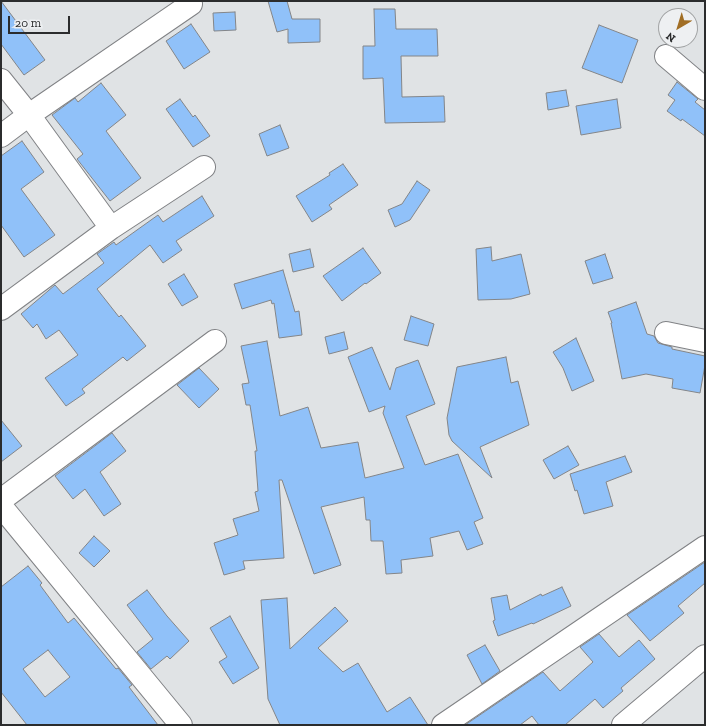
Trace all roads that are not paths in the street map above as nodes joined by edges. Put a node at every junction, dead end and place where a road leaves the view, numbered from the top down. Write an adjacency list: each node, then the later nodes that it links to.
1 (191, 4): 5 (street)
2 (666, 56): 4 (street)
3 (1, 80): 5 (street)
4 (705, 89)
5 (29, 115): 6 (street); 8 (street)
6 (1, 136)
7 (204, 167): 8 (street)
8 (111, 228): 9 (street)
9 (1, 309)
10 (666, 333): 12 (street)
11 (215, 341): 13 (street)
12 (705, 341)
13 (1, 500)
14 (1, 506): 17 (street)
15 (705, 547): 18 (street)
16 (705, 656): 19 (street)
17 (181, 725)
18 (443, 725)
19 (623, 725)

